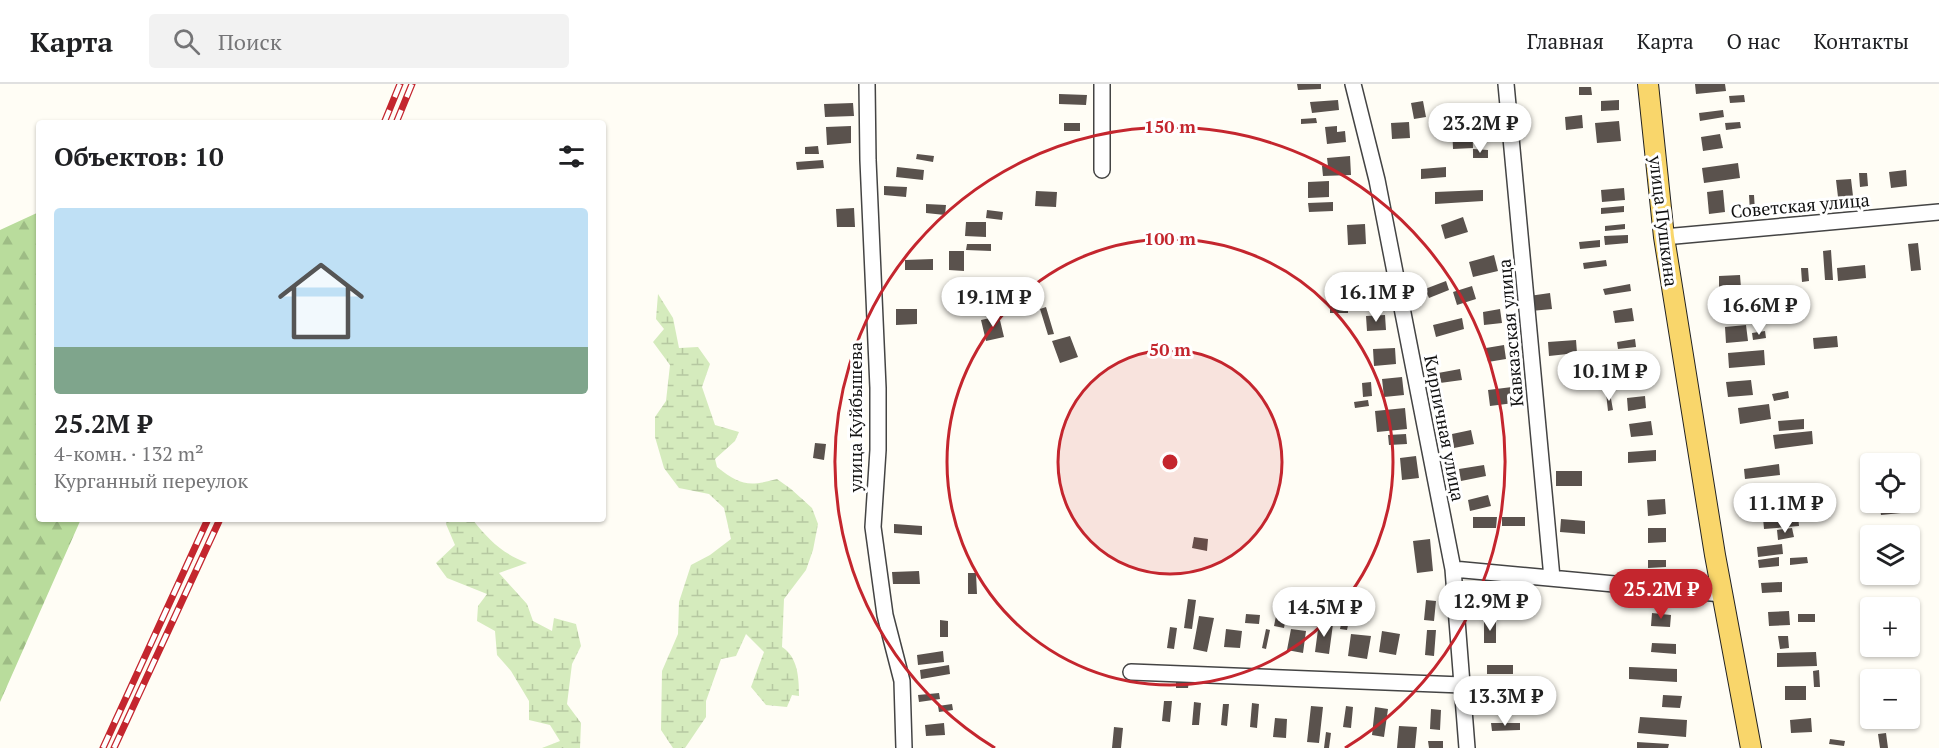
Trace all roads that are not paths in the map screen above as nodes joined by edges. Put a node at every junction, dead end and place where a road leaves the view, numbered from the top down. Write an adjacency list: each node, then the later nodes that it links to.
1 (867, 84): 14 (street, улица Куйбышева)
2 (1102, 84): 6 (street)
3 (1353, 84): 9 (street, Кирпичная улица)
4 (1506, 84): 10 (street, Кавказская улица)
5 (1648, 84): 8 (main road, улица Пушкина)
6 (1102, 170)
7 (1939, 212): 8 (street, Советская улица)
8 (1664, 237): 11 (main road, улица Пушкина)
9 (1452, 569): 10 (street); 13 (street, Кирпичная улица)
10 (1552, 578): 11 (street)
11 (1722, 594): 16 (main road, улица Пушкина)
12 (1131, 672): 13 (street)
13 (1462, 685): 15 (street, Кирпичная улица)
14 (904, 748)
15 (1467, 748)
16 (1751, 748)

